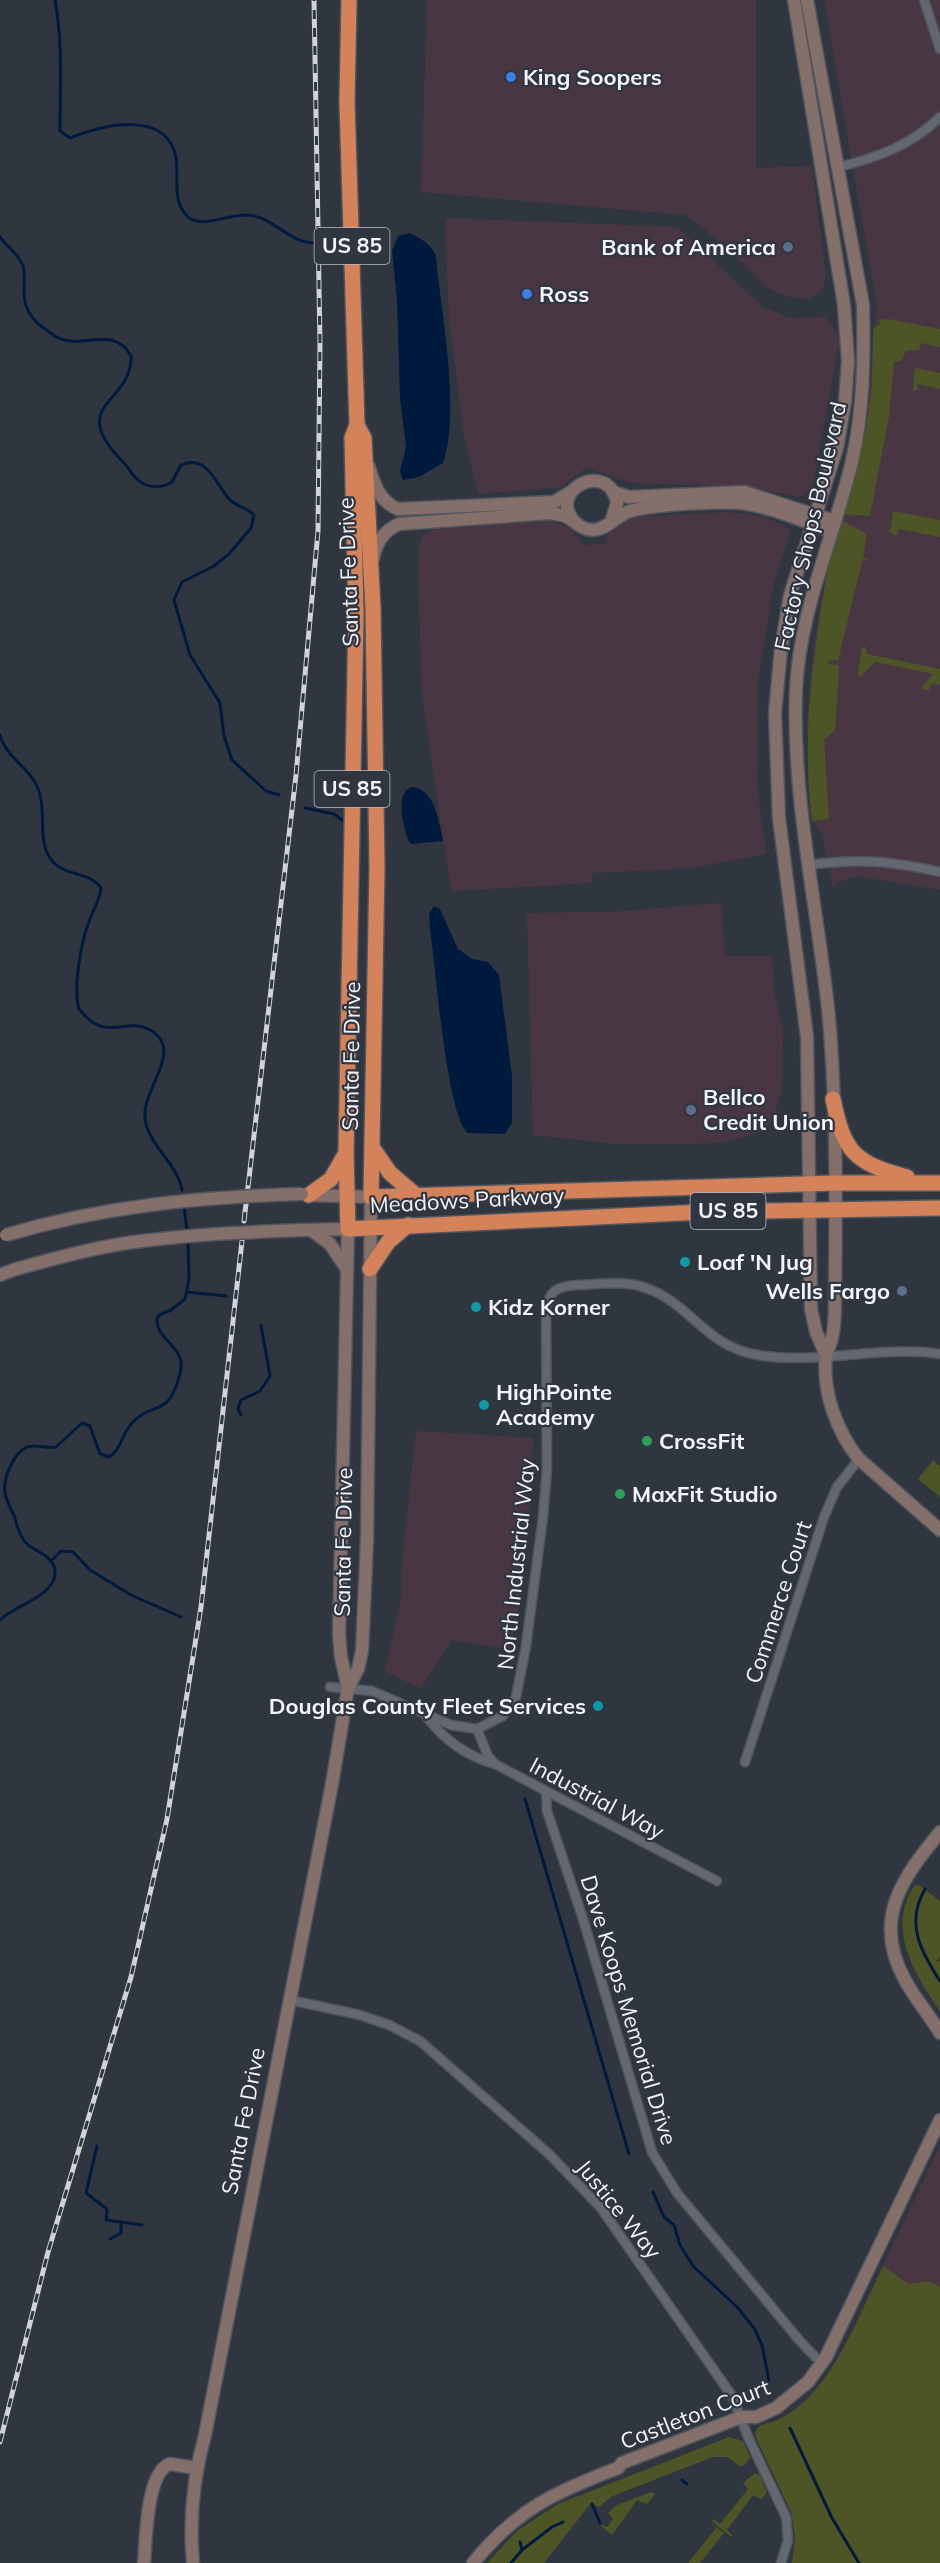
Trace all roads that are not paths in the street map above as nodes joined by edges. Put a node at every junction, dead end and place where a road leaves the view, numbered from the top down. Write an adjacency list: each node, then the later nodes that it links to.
1 (350, 0): 8 (highway, Santa Fe Drive / US 85)
2 (794, 0): 13 (main road, Factory Shops Boulevard)
3 (807, 0): 7 (main road, Factory Shops Boulevard)
4 (924, 0): 5 (street)
5 (940, 49)
6 (940, 117): 7 (street)
7 (838, 166): 15 (main road, Factory Shops Boulevard)
8 (357, 426): 9 (highway, Santa Fe Drive / US 85); 21 (highway, Santa Fe Drive / US 85)
9 (365, 454): 10 (main road); 16 (highway, Santa Fe Drive / US 85)
10 (571, 492): 11 (main road); 14 (main road)
11 (613, 492): 12 (main road); 13 (main road)
12 (612, 519): 13 (main road); 14 (main road)
13 (814, 519): 15 (main road); 22 (main road, Factory Shops Boulevard)
14 (573, 521): 16 (main road)
15 (832, 526): 17 (main road, Factory Shops Boulevard)
16 (371, 575): 20 (highway, Santa Fe Drive / US 85)
17 (809, 865): 18 (street); 19 (main road, Factory Shops Boulevard)
18 (940, 872)
19 (832, 1099): 23 (main road, Factory Shops Boulevard); 24 (highway)
20 (371, 1145): 27 (highway, Santa Fe Drive); 28 (highway)
21 (346, 1153): 25 (highway); 26 (highway, Santa Fe Drive / US 85)
22 (809, 1183): 23 (highway, Meadows Parkway / US 85); 28 (highway, Meadows Parkway / US 85); 31 (main road, Factory Shops Boulevard)
23 (835, 1183): 24 (highway, Meadows Parkway / US 85); 29 (main road, Factory Shops Boulevard)
24 (937, 1183)
25 (306, 1195): 26 (main road, Meadows Parkway); 36 (main road, Meadows Parkway, bridge)
26 (348, 1197): 27 (main road, Meadows Parkway); 34 (highway, Santa Fe Drive / US 85)
27 (371, 1197): 28 (highway, Meadows Parkway); 33 (main road, Santa Fe Drive)
28 (418, 1197)
29 (836, 1208): 30 (highway, Meadows Parkway / US 85); 31 (highway, Meadows Parkway / US 85); 41 (main road, Factory Shops Boulevard)
30 (940, 1208)
31 (809, 1209): 32 (highway, Meadows Parkway / US 85); 41 (main road, Factory Shops Boulevard)
32 (408, 1225): 33 (highway, Meadows Parkway / US 85); 38 (highway)
33 (370, 1228): 34 (highway, Meadows Parkway / US 85); 38 (main road, Santa Fe Drive)
34 (348, 1229): 35 (main road, Meadows Parkway); 37 (main road, Santa Fe Drive)
35 (308, 1230): 37 (main road); 39 (main road, Meadows Parkway, bridge)
36 (3, 1236)
37 (347, 1269): 45 (main road, Santa Fe Drive)
38 (370, 1269): 45 (main road, Santa Fe Drive)
39 (0, 1275)
40 (940, 1354): 41 (street)
41 (826, 1355): 42 (main road); 47 (street, North Industrial Way)
42 (860, 1459): 43 (main road); 48 (street, Commerce Court)
43 (940, 1530)
44 (330, 1688): 45 (street)
45 (348, 1688): 46 (street); 53 (main road, Santa Fe Drive)
46 (424, 1714): 47 (street); 49 (street)
47 (477, 1730): 49 (street, Industrial Way)
48 (745, 1762)
49 (495, 1764): 50 (street, Industrial Way)
50 (546, 1791): 52 (street, Industrial Way); 56 (street, Dave Koops Memorial Drive)
51 (940, 1832): 54 (main road)
52 (717, 1881)
53 (290, 2000): 57 (street, Justice Way); 58 (main road, Santa Fe Drive)
54 (940, 2033)
55 (940, 2120): 56 (main road, Castleton Court)
56 (822, 2364): 57 (main road, Castleton Court)
57 (741, 2417): 61 (main road, Castleton Court); 62 (street, Justice Way)
58 (196, 2468): 59 (main road); 60 (main road, Santa Fe Drive)
59 (144, 2563)
60 (193, 2563)
61 (473, 2563)
62 (781, 2563)

